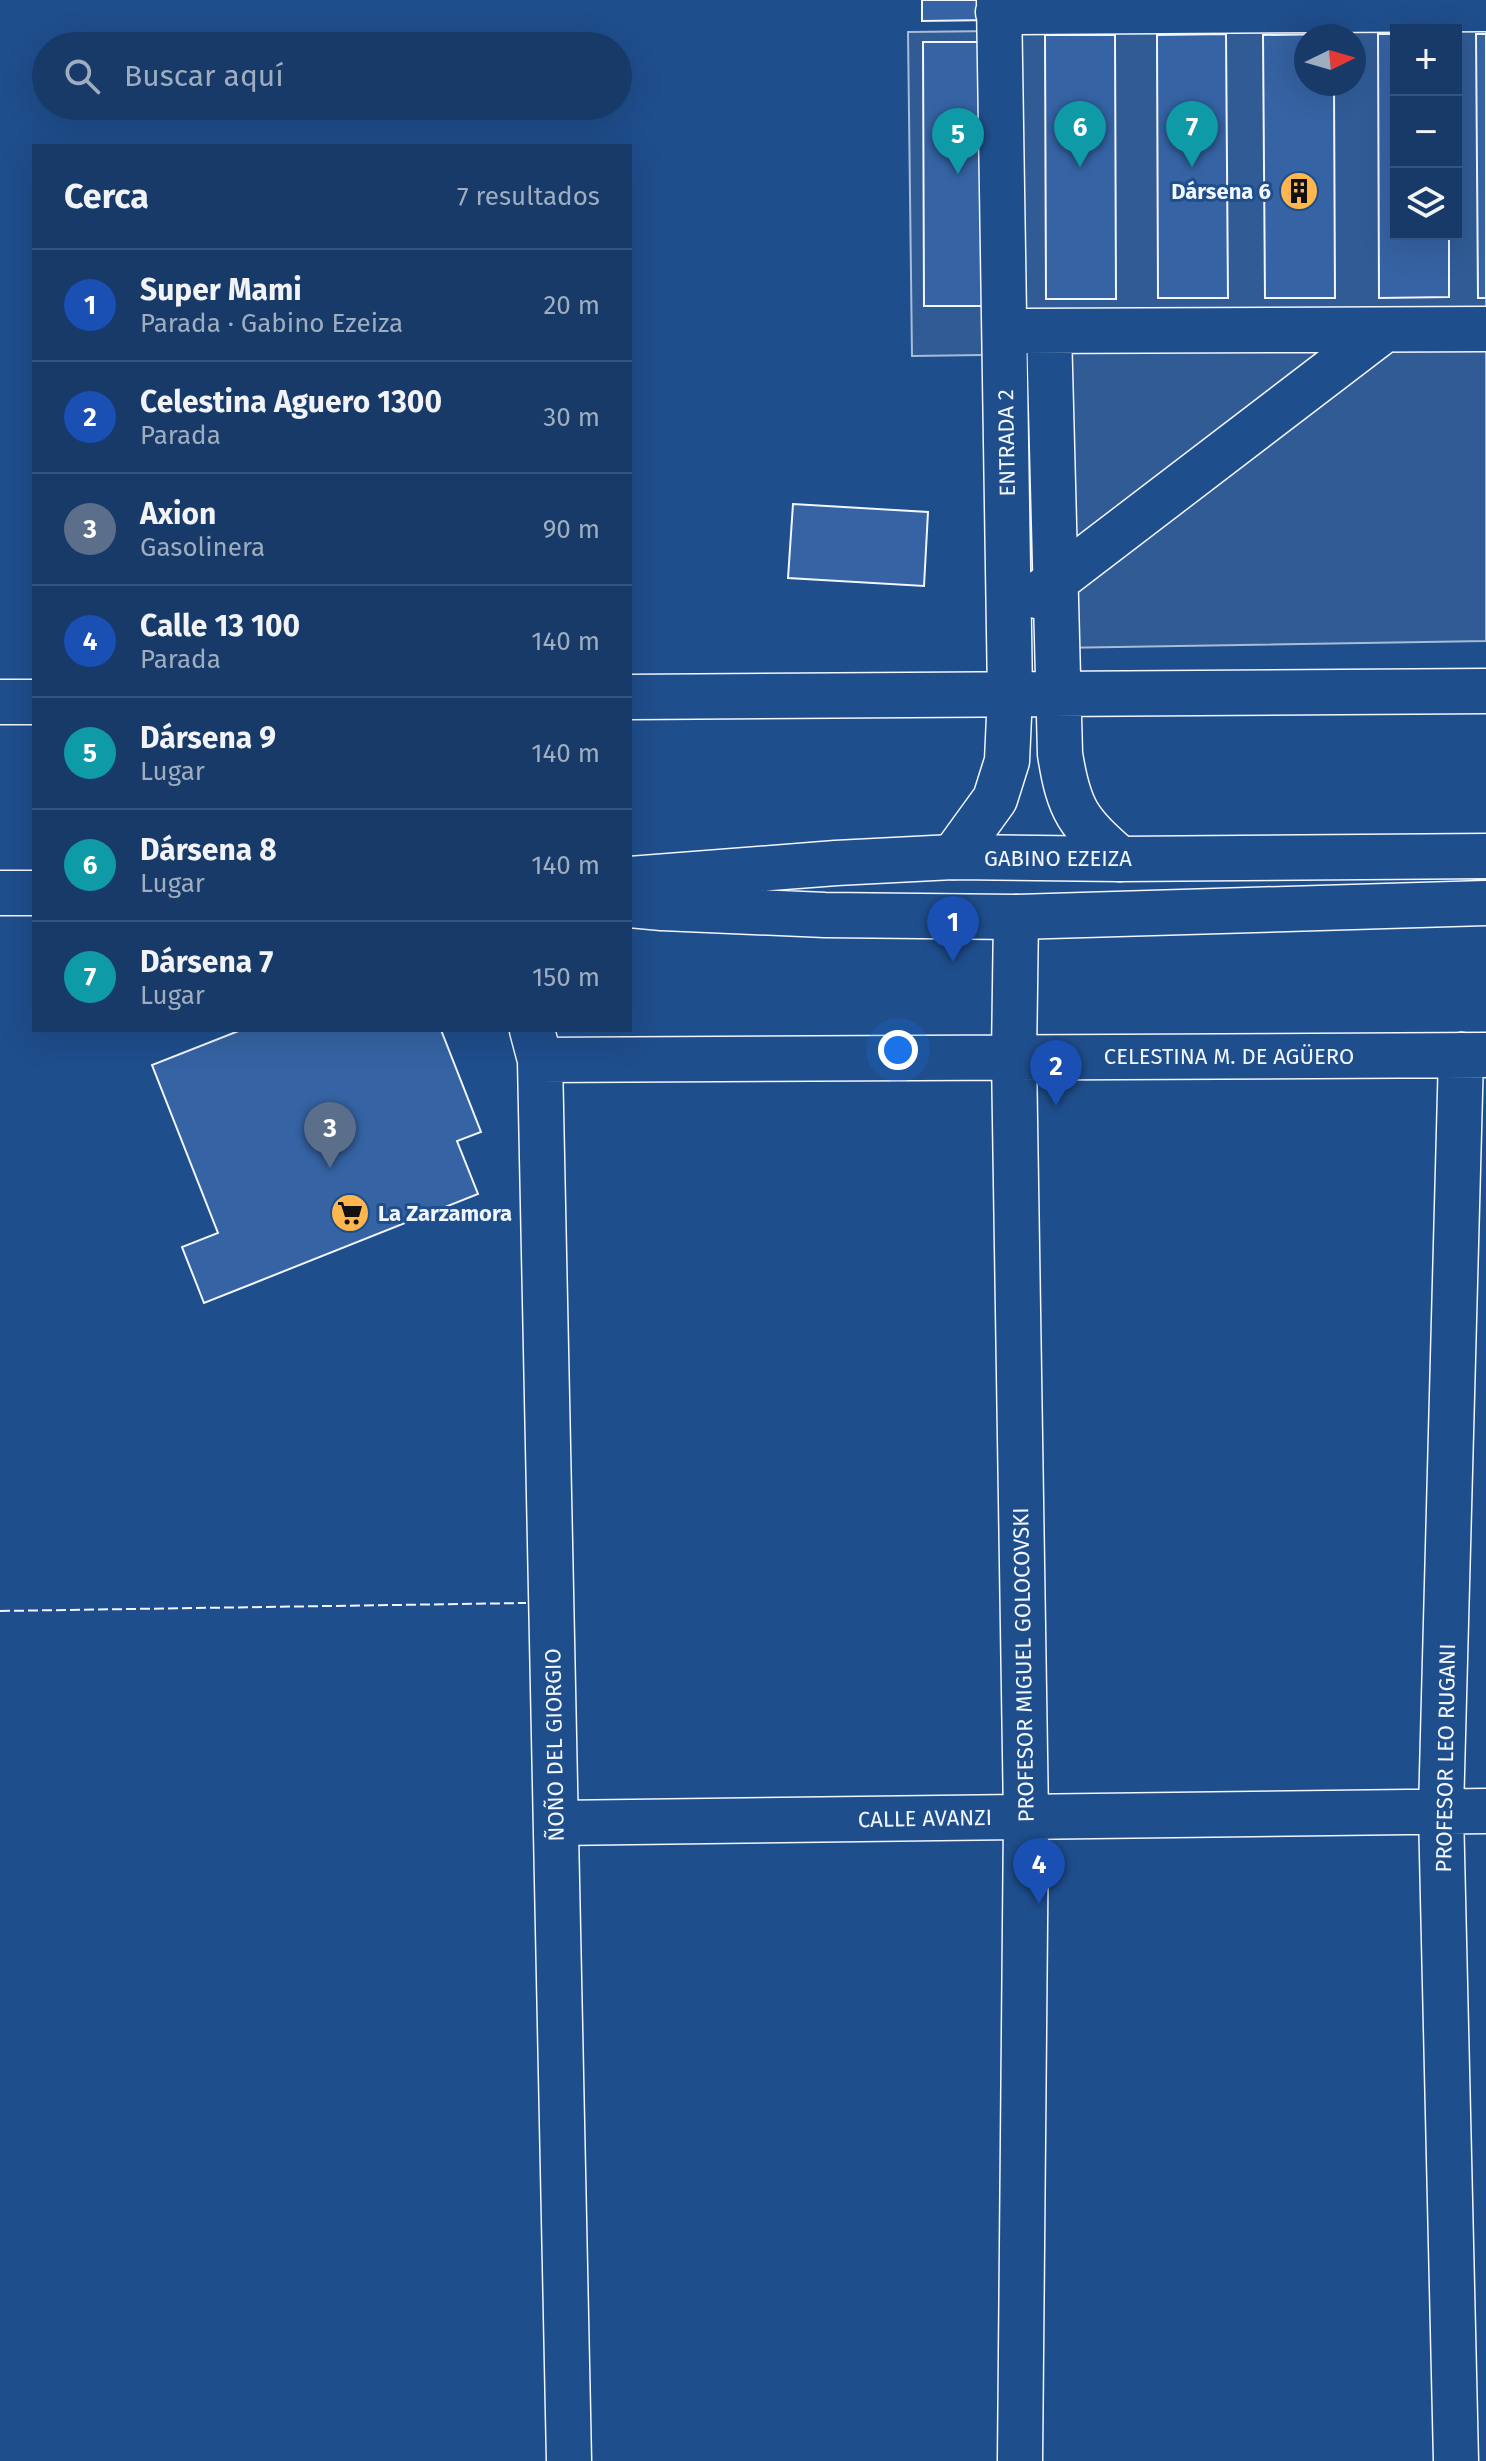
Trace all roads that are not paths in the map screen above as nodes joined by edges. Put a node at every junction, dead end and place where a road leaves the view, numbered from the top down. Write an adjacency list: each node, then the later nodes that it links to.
1 (998, 6): 2 (street); 5 (street, ENTRADA 2)
2 (1486, 9)
3 (1486, 329): 4 (street)
4 (1384, 330): 6 (street); 7 (street)
5 (1004, 331): 6 (street); 8 (street, ENTRADA 2)
6 (1049, 331): 7 (street, ENTRADA 2)
7 (1055, 582): 8 (street); 11 (street, ENTRADA 2)
8 (1009, 617): 10 (street, ENTRADA 2)
9 (1486, 691): 11 (street)
10 (1010, 694): 11 (street); 12 (street); 16 (street, ENTRADA 2)
11 (1057, 694): 17 (street, ENTRADA 2)
12 (632, 697)
13 (0, 702): 14 (street)
14 (32, 702)
15 (1486, 856): 17 (street, GABINO EZEIZA)
16 (953, 857): 17 (street, GABINO EZEIZA); 18 (street, GABINO EZEIZA)
17 (1120, 859)
18 (632, 879)
19 (0, 893): 20 (street)
20 (32, 893)
21 (1486, 903): 23 (street)
22 (632, 905): 23 (street)
23 (1016, 917): 26 (street, PROFESOR MIGUEL GOLOCOVSKI)
24 (536, 1045): 26 (street, CELESTINA M. DE AGÜERO); 30 (street, ÑOÑO DEL GIORGIO)
25 (1473, 1055): 26 (street, CELESTINA M. DE AGÜERO); 27 (street, PROFESOR LEO RUGANI)
26 (1014, 1057): 29 (street, PROFESOR MIGUEL GOLOCOVSKI)
27 (1441, 1811): 28 (street, CALLE AVANZI); 29 (street, CALLE AVANZI); 33 (street, PROFESOR LEO RUGANI)
28 (1486, 1811)
29 (1026, 1817): 30 (street, CALLE AVANZI); 32 (street, PROFESOR MIGUEL GOLOCOVSKI)
30 (556, 1823): 31 (street, ÑOÑO DEL GIORGIO)
31 (569, 2461)
32 (1020, 2461)
33 (1456, 2461)

